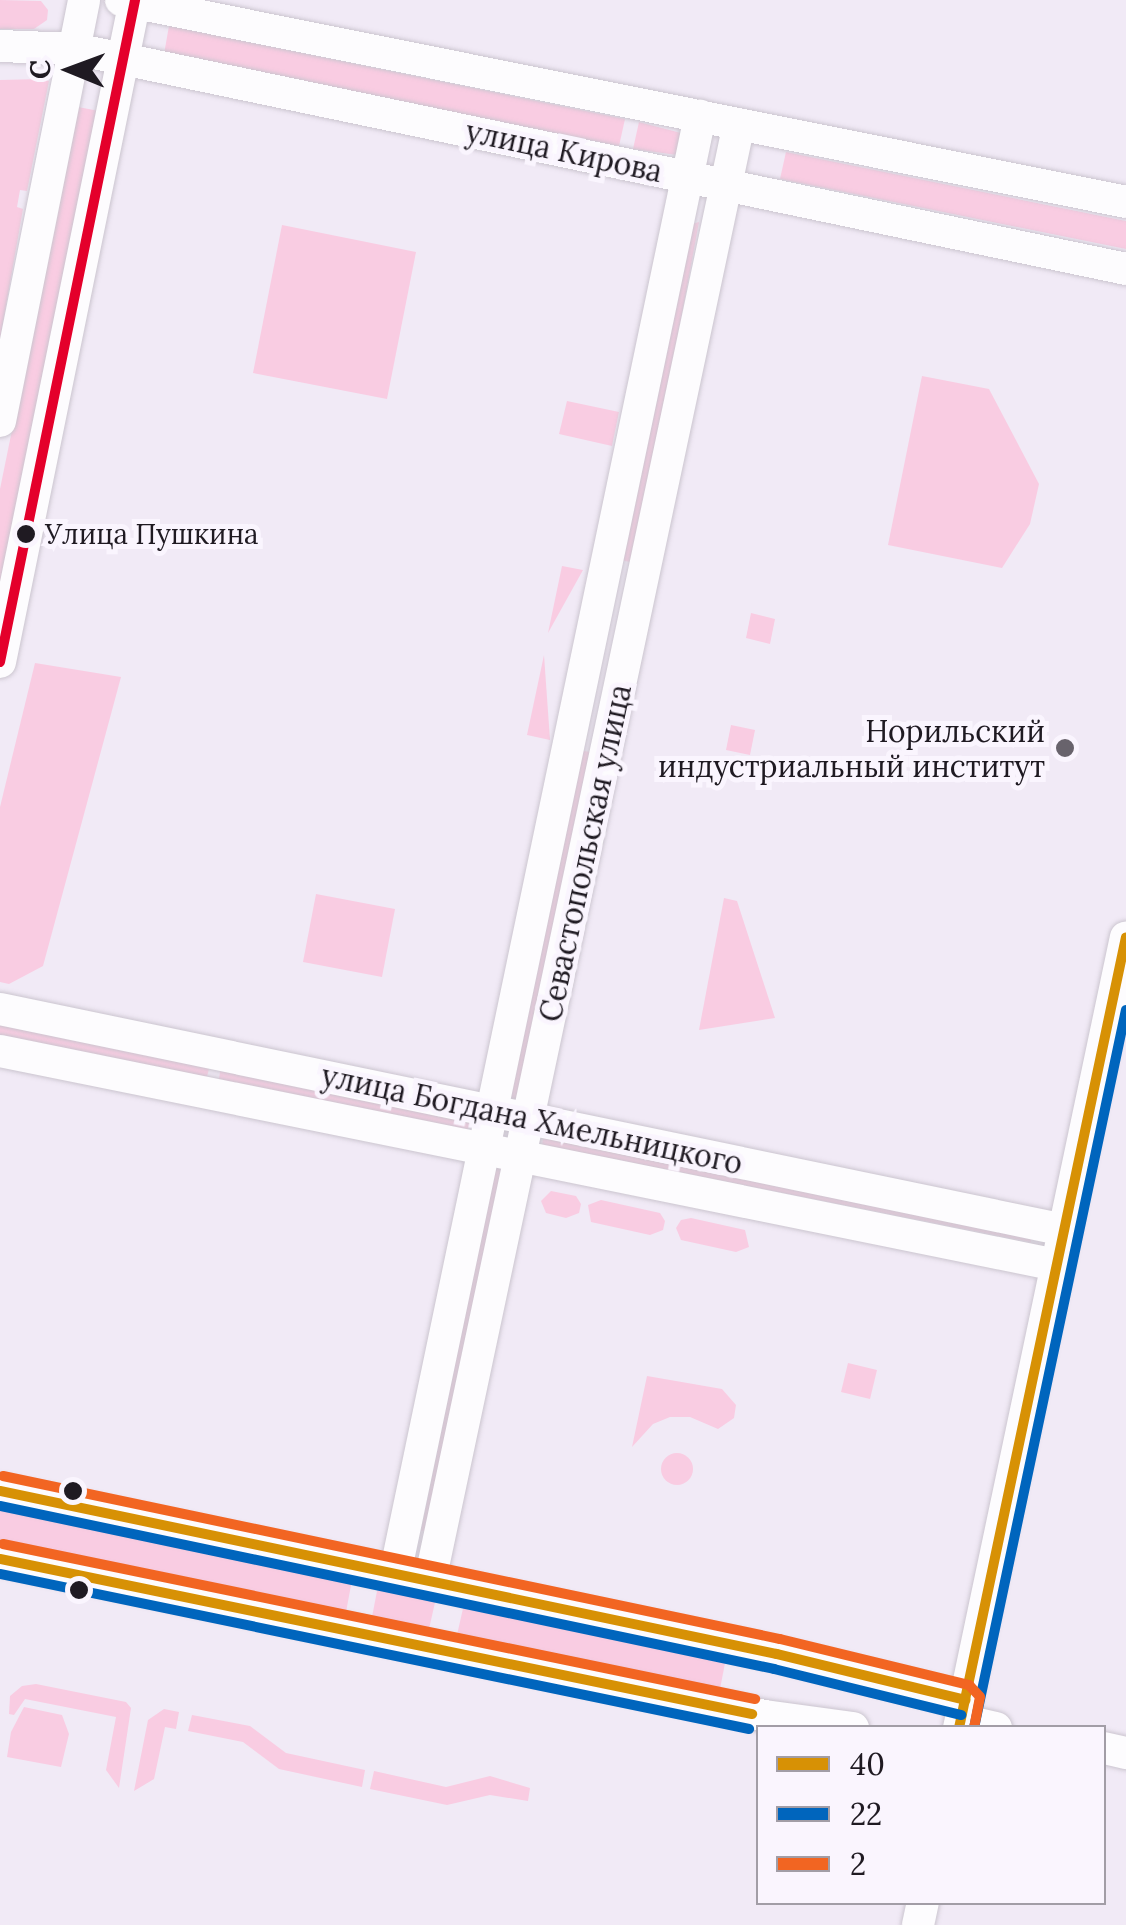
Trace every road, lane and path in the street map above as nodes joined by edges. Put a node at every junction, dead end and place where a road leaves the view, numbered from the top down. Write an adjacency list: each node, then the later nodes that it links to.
1 (84, 0): 4 (street)
2 (130, 1): 5 (street); 6 (street, улица Кирова)
3 (0, 46): 4 (street, улица Кирова)
4 (75, 49): 5 (street, улица Кирова); 12 (street)
5 (124, 59): 8 (street, улица Кирова); 15 (street)
6 (700, 116): 7 (street, улица Кирова); 8 (street, Севастопольская улица)
7 (739, 124): 9 (street, Севастопольская улица); 10 (street, улица Кирова)
8 (688, 176): 9 (street, улица Кирова); 13 (street, Севастопольская улица)
9 (726, 184): 11 (street, улица Кирова); 14 (street, Севастопольская улица)
10 (1126, 202)
11 (1126, 269)
12 (0, 421)
13 (606, 567): 14 (street); 16 (street, Севастопольская улица)
14 (644, 575): 17 (street, Севастопольская улица)
15 (0, 662)
16 (571, 733): 17 (street); 21 (street, Севастопольская улица)
17 (608, 741): 22 (street, Севастопольская улица)
18 (1126, 937): 25 (street)
19 (0, 1009): 21 (street, улица Богдана Хмельницкого)
20 (0, 1051): 23 (street, улица Богдана Хмельницкого)
21 (492, 1111): 22 (street, улица Богдана Хмельницкого); 23 (street, Севастопольская улица)
22 (528, 1118): 24 (street, Севастопольская улица); 25 (street, улица Богдана Хмельницкого)
23 (484, 1149): 24 (street, улица Богдана Хмельницкого); 29 (street, Севастопольская улица)
24 (520, 1156): 26 (street, улица Богдана Хмельницкого); 30 (street, Севастопольская улица)
25 (1064, 1230): 26 (street)
26 (1057, 1265): 31 (street)
27 (0, 1491): 29 (street)
28 (0, 1559): 32 (street)
29 (395, 1574): 30 (street)
30 (430, 1581): 31 (street)
31 (962, 1716): 33 (street)
32 (831, 1725)
33 (988, 1725)

